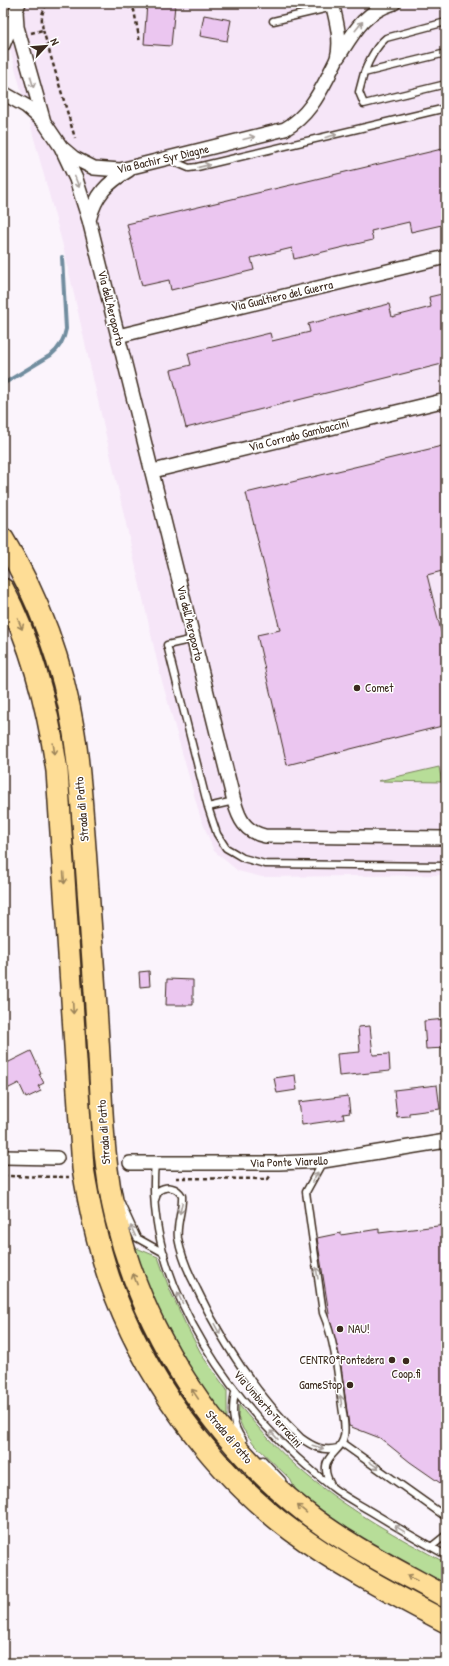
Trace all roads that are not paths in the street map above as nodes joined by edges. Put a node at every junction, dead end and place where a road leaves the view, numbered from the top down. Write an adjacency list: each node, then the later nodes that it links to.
1 (394, 3): 8 (street, Via Bachir Syr Diagne, one-way to 1)
2 (332, 5): 4 (lane); 8 (street, Via Bachir Syr Diagne)
3 (18, 7): 6 (street); 13 (street, Via Bachir Syr Diagne, one-way to 13)
4 (274, 21)
5 (446, 22): 9 (lane)
6 (3, 45)
7 (446, 53): 9 (lane)
8 (337, 58): 15 (street, Via Bachir Syr Diagne, one-way to 8)
9 (364, 73): 10 (lane)
10 (446, 84)
11 (3, 94): 13 (street)
12 (446, 108): 15 (lane, one-way to 12)
13 (44, 122): 14 (street, Via Bachir Syr Diagne)
14 (61, 147): 16 (street, Via Bachir Syr Diagne); 17 (street, Via dell'Aeroporto, one-way to 17)
15 (167, 159): 16 (street, Via Bachir Syr Diagne)
16 (136, 166): 17 (street)
17 (89, 220): 19 (street, Via dell'Aeroporto)
18 (446, 257): 19 (street, Via Gualtiero del Guerra)
19 (118, 336): 21 (street, Via dell'Aeroporto)
20 (446, 400): 21 (street, Via Corrado Gambaccini)
21 (153, 471): 24 (street, Via dell'Aeroporto)
22 (3, 539): 35 (main road, Strada di Patto)
23 (3, 589): 49 (main road, Strada di Patto, one-way to 49)
24 (194, 639): 25 (street, Via dell'Aeroporto); 26 (lane)
25 (234, 801): 26 (lane); 27 (street, Via dell'Aeroporto)
26 (208, 807): 28 (lane)
27 (446, 838)
28 (446, 866)
29 (446, 1141): 32 (street, Via Ponte Viarello)
30 (3, 1157): 31 (street)
31 (57, 1158)
32 (323, 1161): 34 (street, Via Ponte Viarello); 40 (lane, one-way to 32)
33 (130, 1163): 34 (street, Via Ponte Viarello)
34 (155, 1163): 36 (lane, Via Umberto Terracini)
35 (110, 1187): 37 (lane, one-way to 35); 43 (main road, Strada di Patto, one-way to 35)
36 (154, 1203): 37 (lane, Via Umberto Terracini); 40 (lane, one-way to 40)
37 (164, 1253): 38 (lane, Via Umberto Terracini, one-way to 37)
38 (235, 1392): 39 (lane); 42 (lane, Via Umberto Terracini, one-way to 38)
39 (247, 1444)
40 (340, 1445): 42 (lane); 44 (lane, one-way to 44)
41 (256, 1454): 43 (lane)
42 (333, 1488): 46 (lane, Via Umberto Terracini, one-way to 42)
43 (286, 1496): 48 (main road, Strada di Patto, one-way to 43)
44 (446, 1517)
45 (446, 1536): 46 (lane)
46 (431, 1547): 47 (lane, Via Umberto Terracini)
47 (446, 1555)
48 (446, 1597)
49 (446, 1622)

